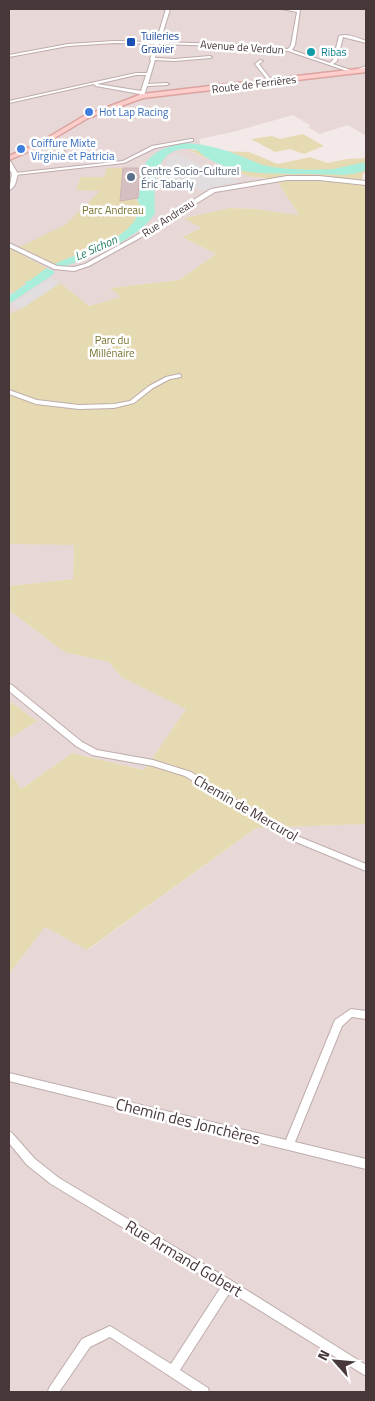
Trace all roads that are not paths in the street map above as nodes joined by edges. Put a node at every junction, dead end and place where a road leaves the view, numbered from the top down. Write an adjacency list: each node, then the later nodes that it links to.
1 (168, 9): 3 (street)
2 (284, 9): 5 (street)
3 (157, 42): 5 (street, Avenue de Verdun); 6 (street, Avenue de Verdun); 8 (street)
4 (366, 42): 10 (street)
5 (289, 50): 10 (street, Avenue de Verdun)
6 (9, 56)
7 (210, 57): 8 (street)
8 (152, 60): 13 (street)
9 (262, 61): 14 (street)
10 (332, 63): 12 (street, Avenue de Verdun)
11 (366, 69): 12 (main road, Route de Ferrières)
12 (353, 72): 14 (main road, Route de Ferrières)
13 (148, 74): 15 (street); 17 (street)
14 (271, 82): 18 (main road, Route de Ferrières)
15 (91, 84): 18 (street); 19 (street)
16 (167, 84): 17 (street)
17 (145, 85): 18 (street)
18 (143, 94): 20 (main road, Route de Ferrières)
19 (9, 102)
20 (48, 139): 22 (street); 23 (main road, Route de Ferrières)
21 (191, 140): 25 (street)
22 (64, 154)
23 (9, 158)
24 (9, 163): 25 (street)
25 (15, 174): 27 (street)
26 (366, 183): 28 (street, Rue Andreau)
27 (9, 189)
28 (9, 245)
29 (180, 376): 30 (street)
30 (9, 392)
31 (9, 687): 32 (street, Chemin de Mercurol)
32 (366, 868)
33 (366, 1015): 36 (street)
34 (9, 1077): 36 (street, Chemin des Jonchères)
35 (9, 1136): 38 (street, Rue Armand Gobert)
36 (289, 1145): 37 (street, Chemin des Jonchères)
37 (366, 1164)
38 (228, 1285): 39 (street); 40 (street, Rue Armand Gobert)
39 (173, 1372): 41 (street); 42 (street)
40 (366, 1372)
41 (53, 1392)
42 (204, 1392)

